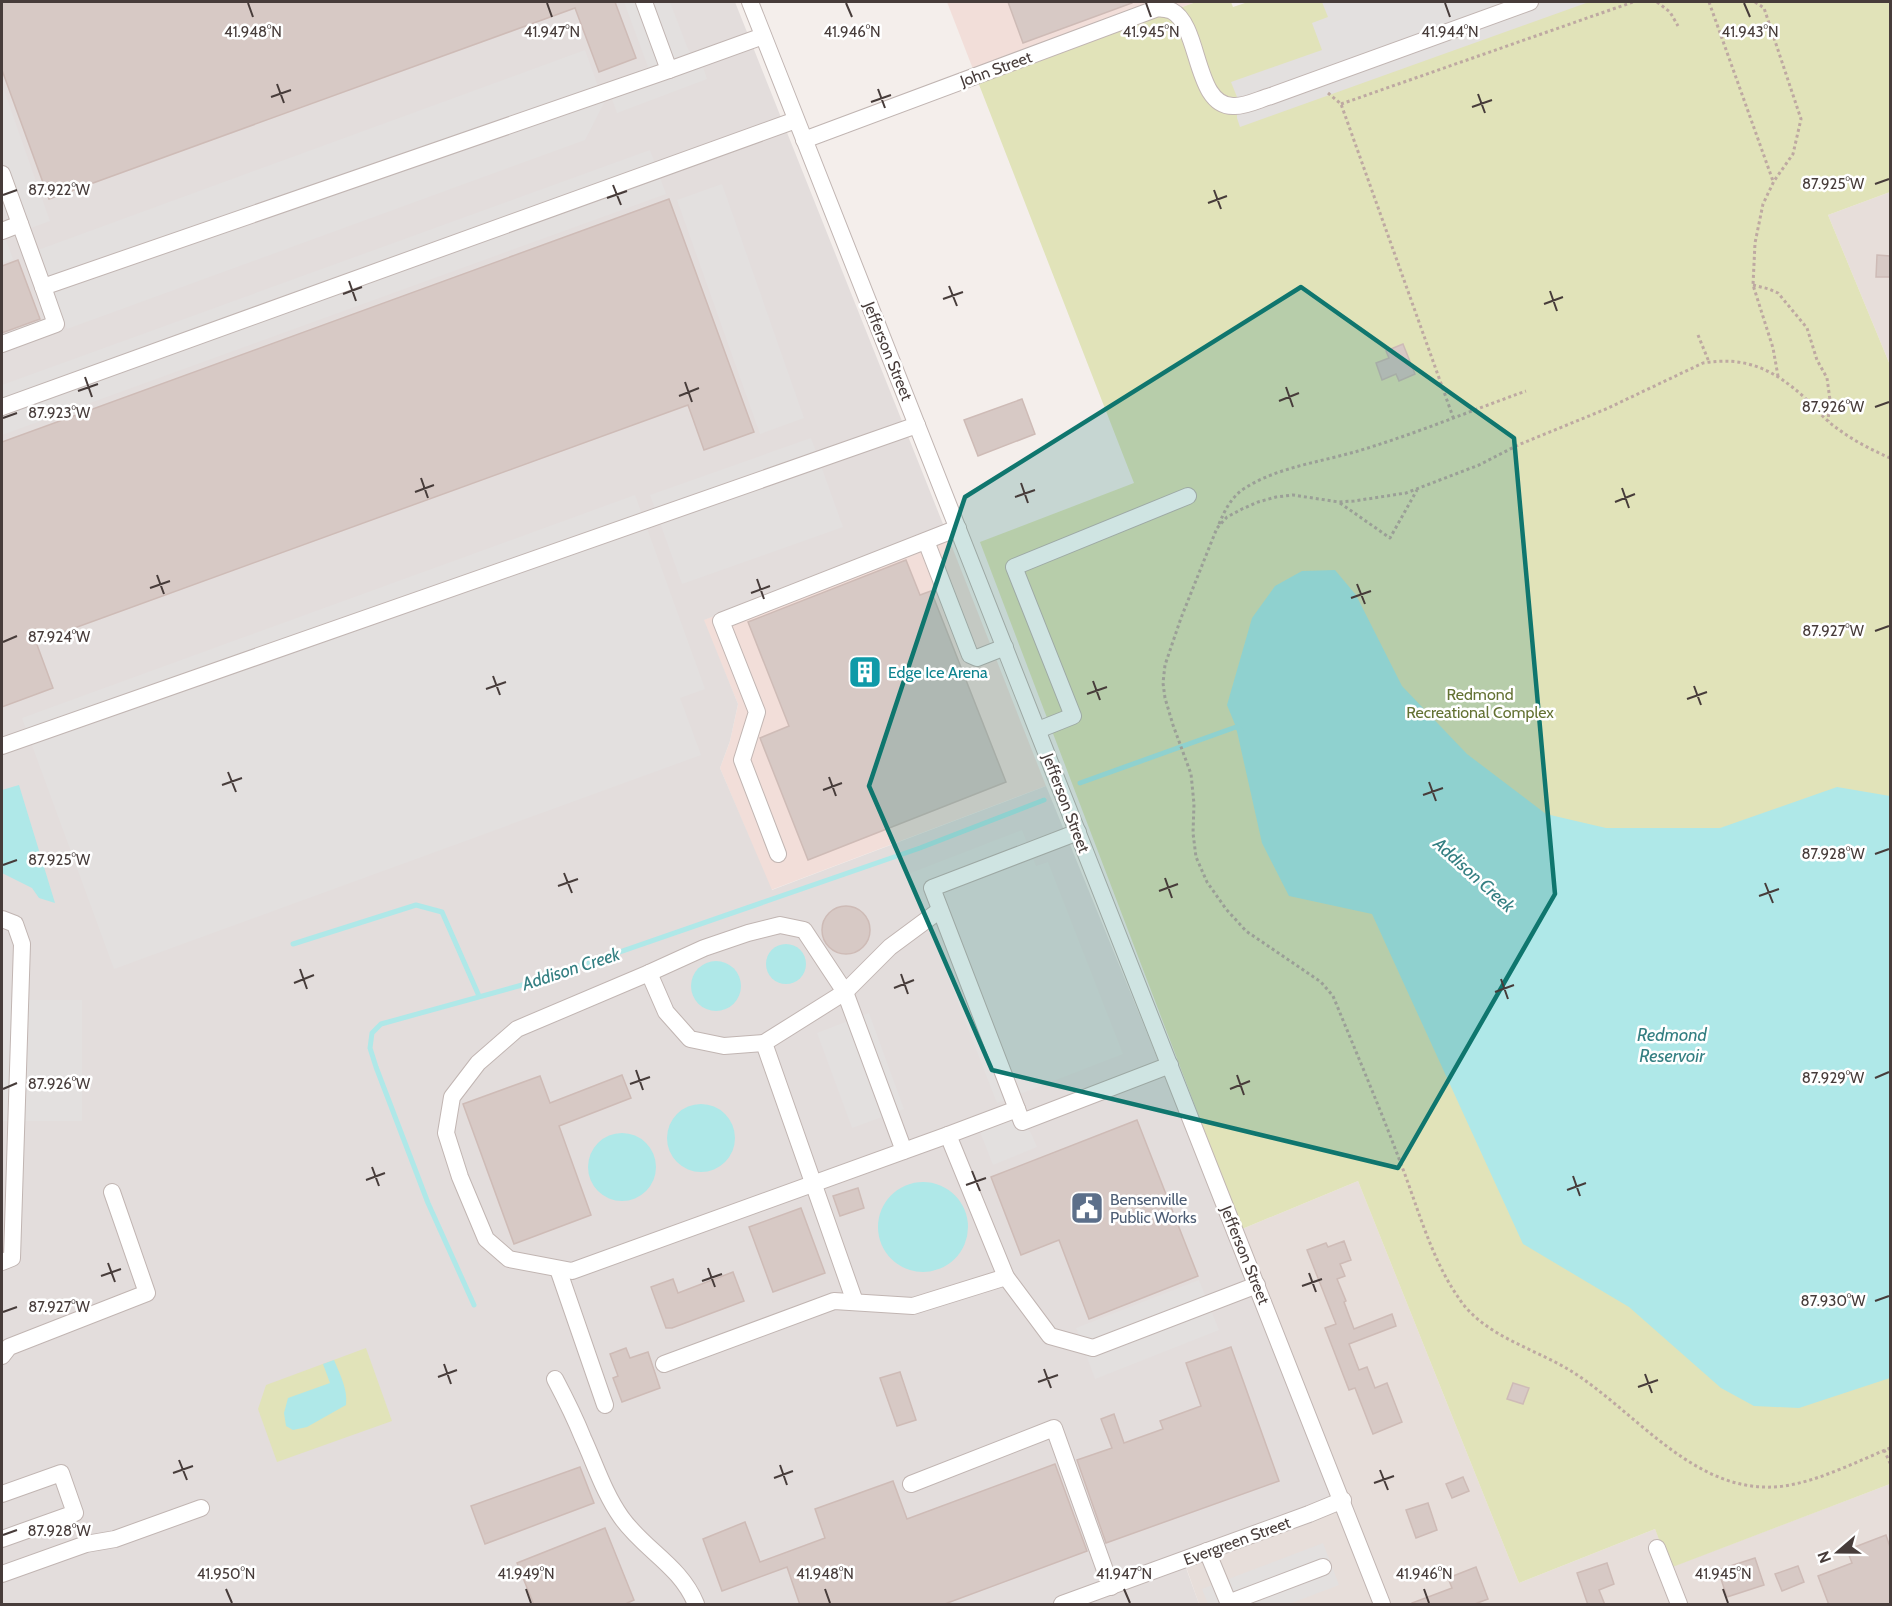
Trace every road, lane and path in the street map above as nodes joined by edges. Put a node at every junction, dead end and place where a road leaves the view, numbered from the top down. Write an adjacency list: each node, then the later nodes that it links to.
1 (644, 2): 11 (street)
2 (750, 2): 10 (street, Jefferson Street)
3 (1530, 2): 8 (street, John Street)
4 (1633, 2): 13 (path)
5 (1657, 2): 9 (path)
6 (1710, 2): 17 (path)
7 (1755, 2): 17 (path)
8 (1165, 5): 15 (street, John Street)
9 (1678, 26)
10 (763, 36): 11 (street); 14 (street, Jefferson Street)
11 (669, 70): 21 (street)
12 (1328, 93): 13 (path)
13 (1341, 104): 28 (path)
14 (796, 120): 15 (street, Jefferson Street); 27 (street)
15 (804, 140): 30 (street, Jefferson Street)
16 (2, 180): 18 (street)
17 (1774, 181): 20 (path)
18 (20, 224): 19 (street); 21 (street)
19 (2, 231)
20 (1753, 285): 25 (path); 29 (path)
21 (43, 287): 23 (street)
22 (1698, 335): 24 (path)
23 (2, 344)
24 (1709, 362): 25 (path); 32 (path)
25 (1778, 376): 29 (path)
26 (1526, 391): 28 (path)
27 (2, 407)
28 (1453, 417): 36 (path)
29 (1828, 421): 31 (path)
30 (917, 425): 35 (street, Jefferson Street); 40 (street)
31 (1890, 458)
32 (1418, 488): 34 (path); 34 (path)
33 (1188, 496): 39 (street)
34 (1339, 502): 36 (path)
35 (958, 528): 37 (street); 38 (street, Jefferson Street)
36 (1217, 528): 64 (path)
37 (926, 542): 38 (street); 42 (street)
38 (1005, 647): 39 (street, Jefferson Street)
39 (1038, 730): 41 (street, Jefferson Street)
40 (2, 746)
41 (1078, 832): 43 (street); 48 (street, Jefferson Street)
42 (778, 854)
43 (940, 910): 46 (street); 49 (street)
44 (2, 919): 54 (street)
45 (649, 973): 46 (street); 47 (street); 55 (street)
46 (845, 992): 47 (street); 51 (street)
47 (764, 1043): 52 (street)
48 (1170, 1065): 49 (street); 57 (street, Jefferson Street)
49 (1017, 1109): 50 (street)
50 (948, 1135): 51 (street); 56 (street)
51 (904, 1151): 52 (street)
52 (813, 1185): 55 (street); 58 (street)
53 (112, 1192): 59 (street)
54 (2, 1262)
55 (558, 1269): 62 (street)
56 (1006, 1277): 57 (street); 58 (street)
57 (1257, 1285): 68 (street, Jefferson Street)
58 (855, 1302): 60 (street)
59 (2, 1356)
60 (664, 1364)
61 (555, 1379): 77 (street)
62 (605, 1405)
63 (1890, 1448): 64 (path)
64 (1884, 1450): 65 (path)
65 (1890, 1463)
66 (911, 1484): 75 (street)
67 (2, 1494): 70 (street)
68 (1342, 1500): 72 (street, Evergreen Street); 79 (street, Jefferson Street)
69 (201, 1508): 74 (street)
70 (2, 1539)
71 (1657, 1548): 80 (street)
72 (1207, 1551): 75 (street, Evergreen Street); 76 (street)
73 (1323, 1567): 76 (street)
74 (2, 1574)
75 (1111, 1587): 78 (street, Evergreen Street)
76 (1228, 1604)
77 (696, 1605)
78 (1062, 1605)
79 (1382, 1605)
80 (1679, 1605)

